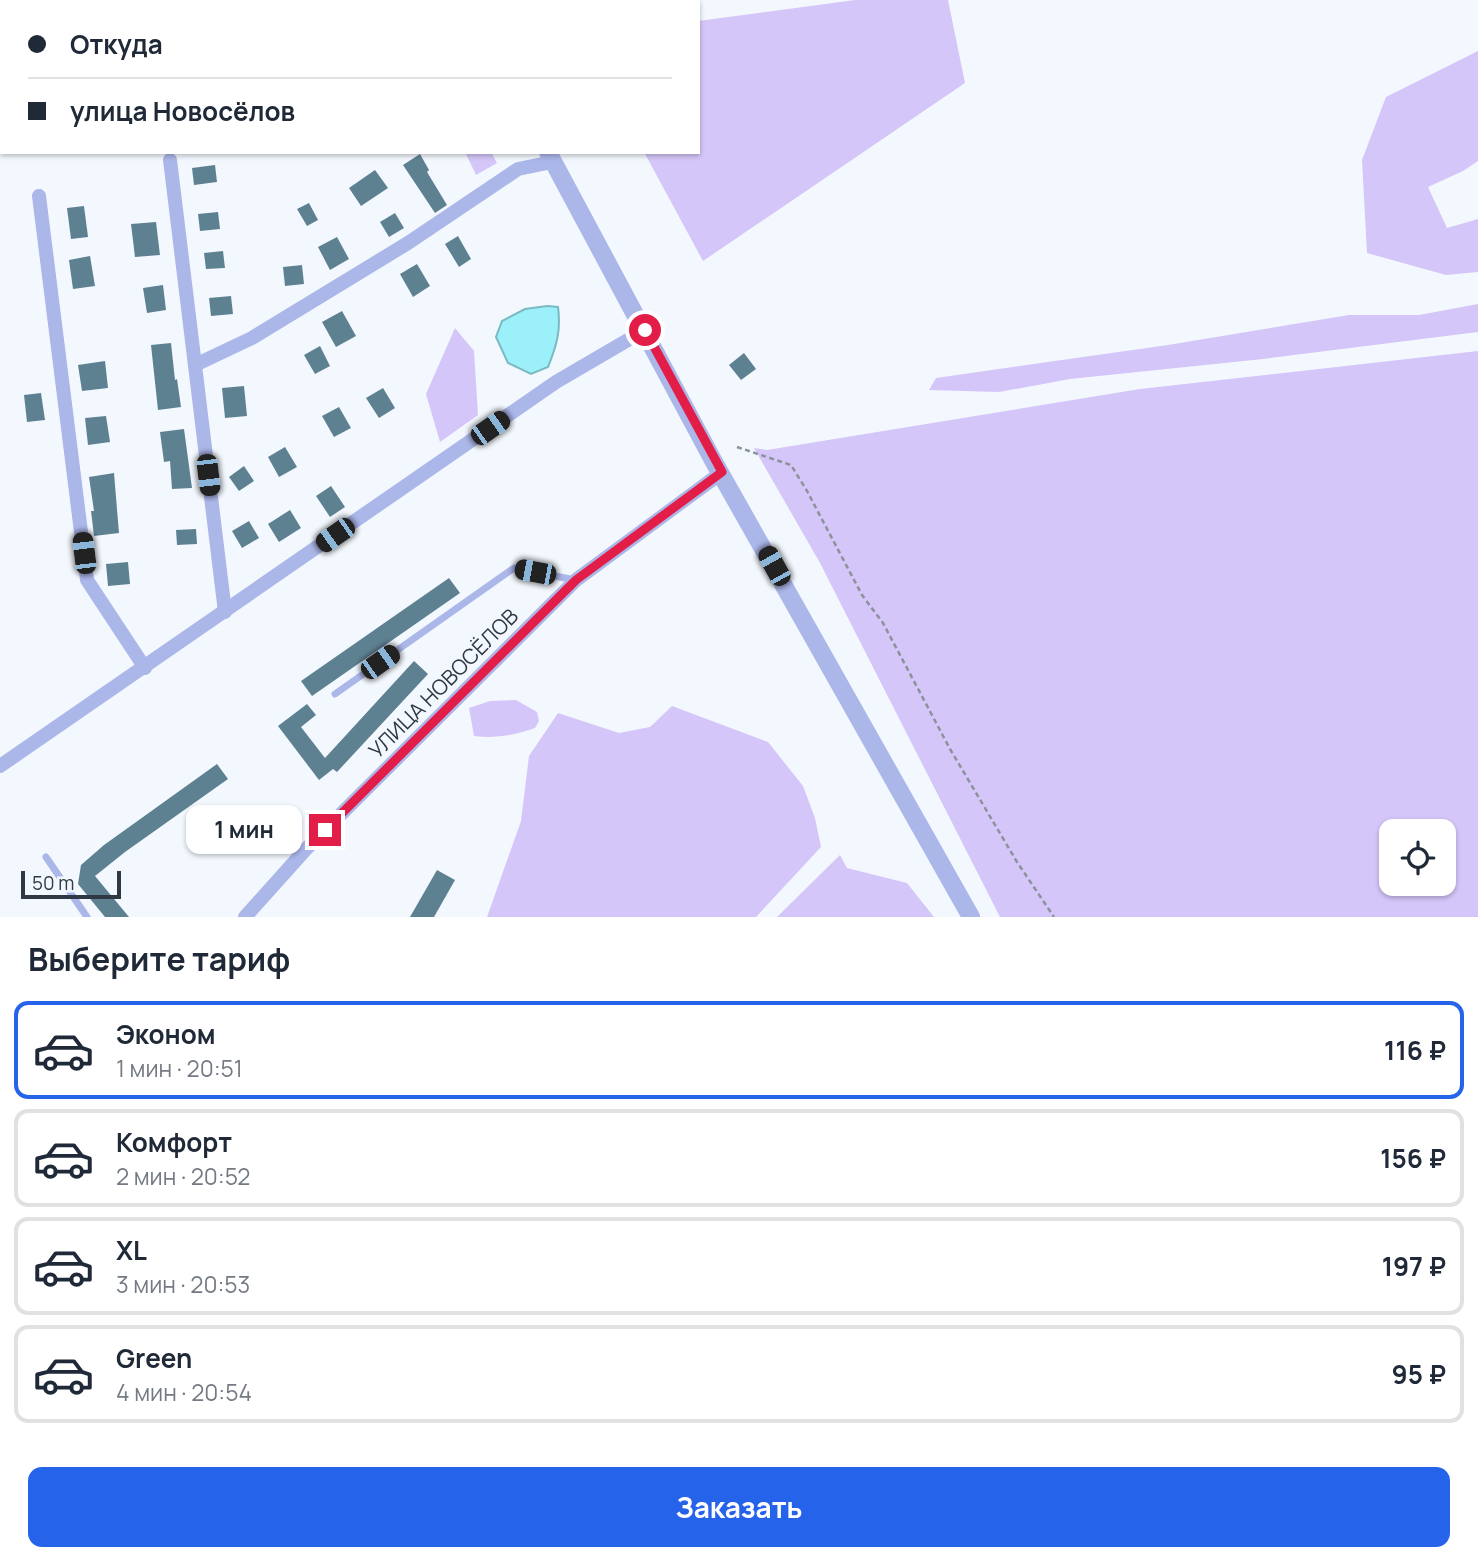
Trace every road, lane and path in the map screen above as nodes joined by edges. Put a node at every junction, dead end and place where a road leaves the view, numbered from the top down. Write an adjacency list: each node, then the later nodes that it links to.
1 (550, 157): 4 (street); 5 (street)
2 (170, 160): 5 (street)
3 (39, 196): 10 (street)
4 (645, 330): 7 (street); 9 (street)
5 (195, 365): 9 (street)
6 (737, 447): 17 (path)
7 (722, 472): 8 (street, УЛИЦА НОВОСЁЛОВ); 16 (street)
8 (576, 580): 11 (lane); 15 (street, УЛИЦА НОВОСЁЛОВ)
9 (225, 612): 10 (street)
10 (145, 668): 12 (street)
11 (335, 694)
12 (0, 766)
13 (46, 856): 14 (lane)
14 (87, 917)
15 (245, 917)
16 (971, 917)
17 (1054, 917)

